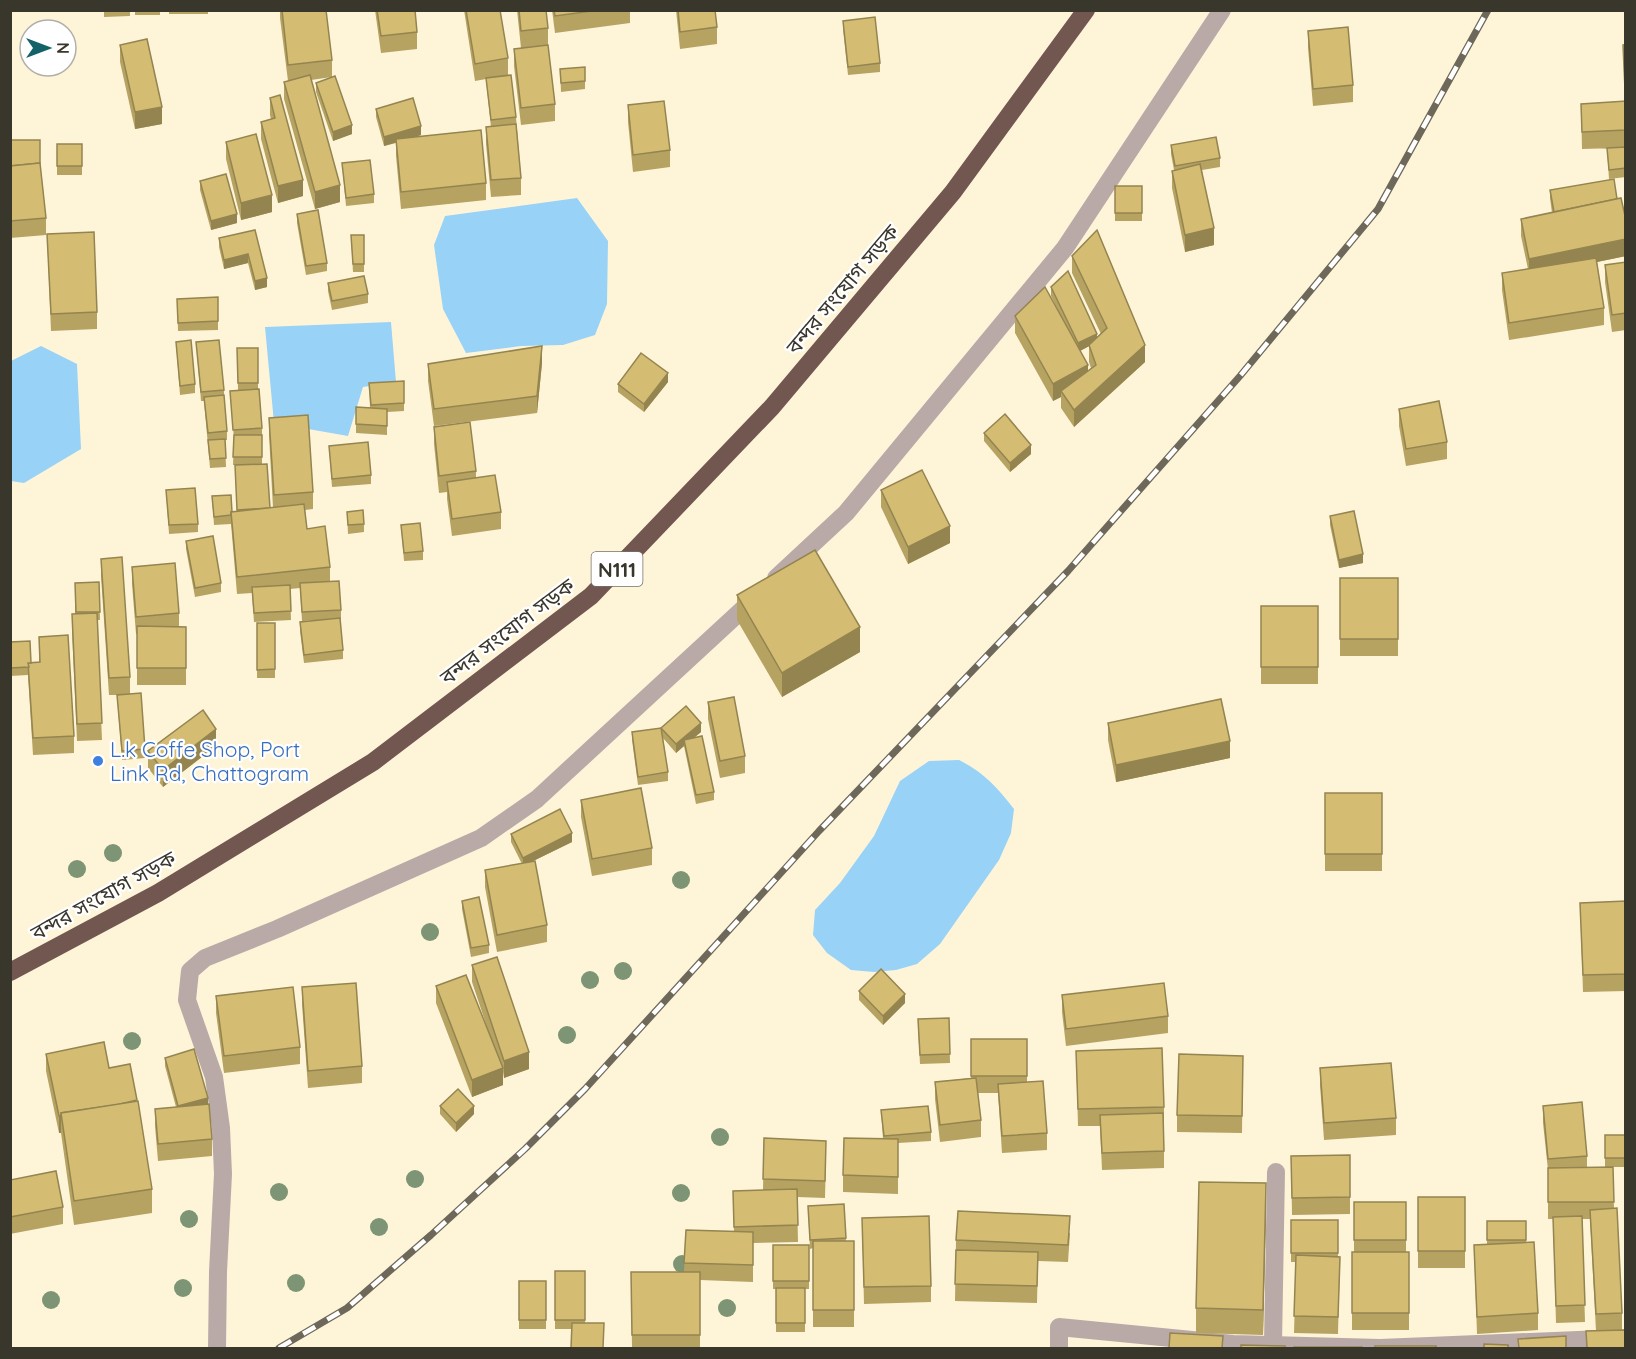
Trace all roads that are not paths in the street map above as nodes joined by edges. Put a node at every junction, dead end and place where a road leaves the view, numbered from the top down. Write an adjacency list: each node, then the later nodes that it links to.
1 (1086, 10): 3 (highway, বন্দর সংযোগ সড়ক / N111)
2 (1222, 10): 8 (street)
3 (10, 972)
4 (1276, 1172): 6 (street)
5 (1626, 1338): 6 (street)
6 (1273, 1344): 7 (street)
7 (1233, 1346): 9 (street)
8 (217, 1348)
9 (1059, 1348)

